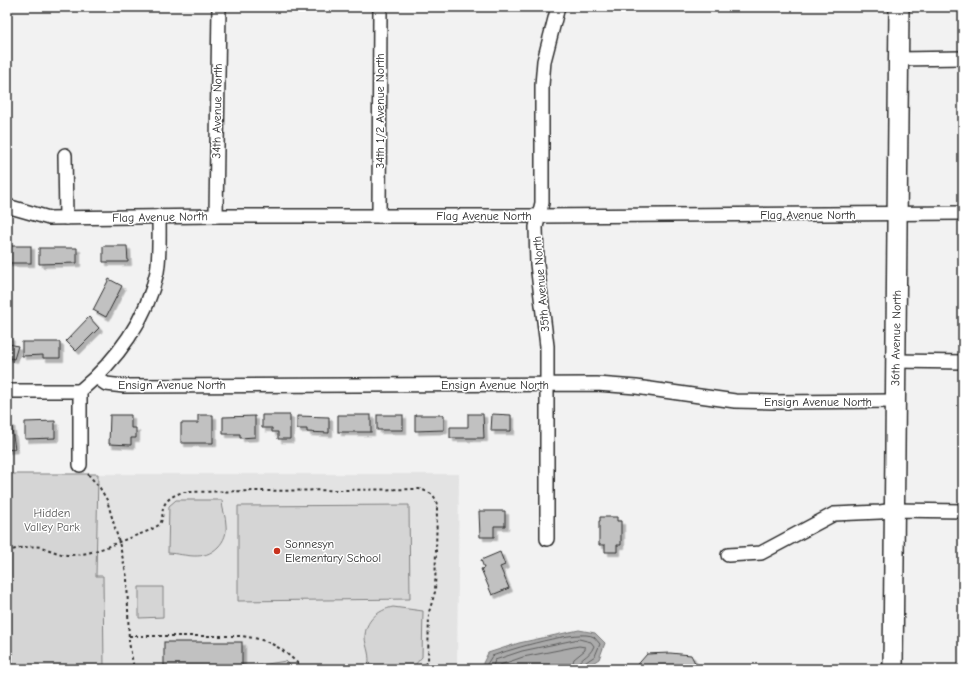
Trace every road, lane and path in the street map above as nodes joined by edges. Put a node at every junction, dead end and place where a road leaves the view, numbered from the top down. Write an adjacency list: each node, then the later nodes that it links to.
1 (219, 7): 12 (street, 34th Avenue North)
2 (380, 7): 13 (street, 34th 1/2 Avenue North)
3 (558, 7): 14 (street, 35th Avenue North)
4 (899, 7): 6 (street, 36th Avenue North)
5 (963, 58): 6 (street)
6 (899, 59): 10 (street, 36th Avenue North)
7 (65, 155): 15 (street)
8 (7, 206): 15 (street, Flag Avenue North)
9 (963, 213): 10 (street, Flag Avenue North)
10 (897, 214): 14 (street, Flag Avenue North); 16 (street, 36th Avenue North)
11 (159, 216): 12 (street, Flag Avenue North); 15 (street, Flag Avenue North); 18 (street)
12 (216, 216): 13 (street, Flag Avenue North)
13 (379, 216): 14 (street, Flag Avenue North)
14 (540, 216): 19 (street, 35th Avenue North)
15 (66, 218)
16 (896, 361): 17 (street); 22 (street, 36th Avenue North)
17 (963, 362)
18 (96, 377): 19 (street, Ensign Avenue North); 21 (street)
19 (546, 385): 22 (street, Ensign Avenue North); 26 (street, 35th Avenue North)
20 (7, 391): 21 (street)
21 (80, 391): 23 (street)
22 (896, 401): 24 (street, 36th Avenue North)
23 (80, 465): 27 (path)
24 (894, 510): 25 (street); 29 (street); 34 (street, 36th Avenue North)
25 (963, 511)
26 (547, 539)
27 (119, 542): 28 (path); 30 (path); 33 (path)
28 (7, 551)
29 (728, 555)
30 (129, 636): 31 (path); 32 (path)
31 (134, 669)
32 (304, 669)
33 (421, 669)
34 (893, 669)

